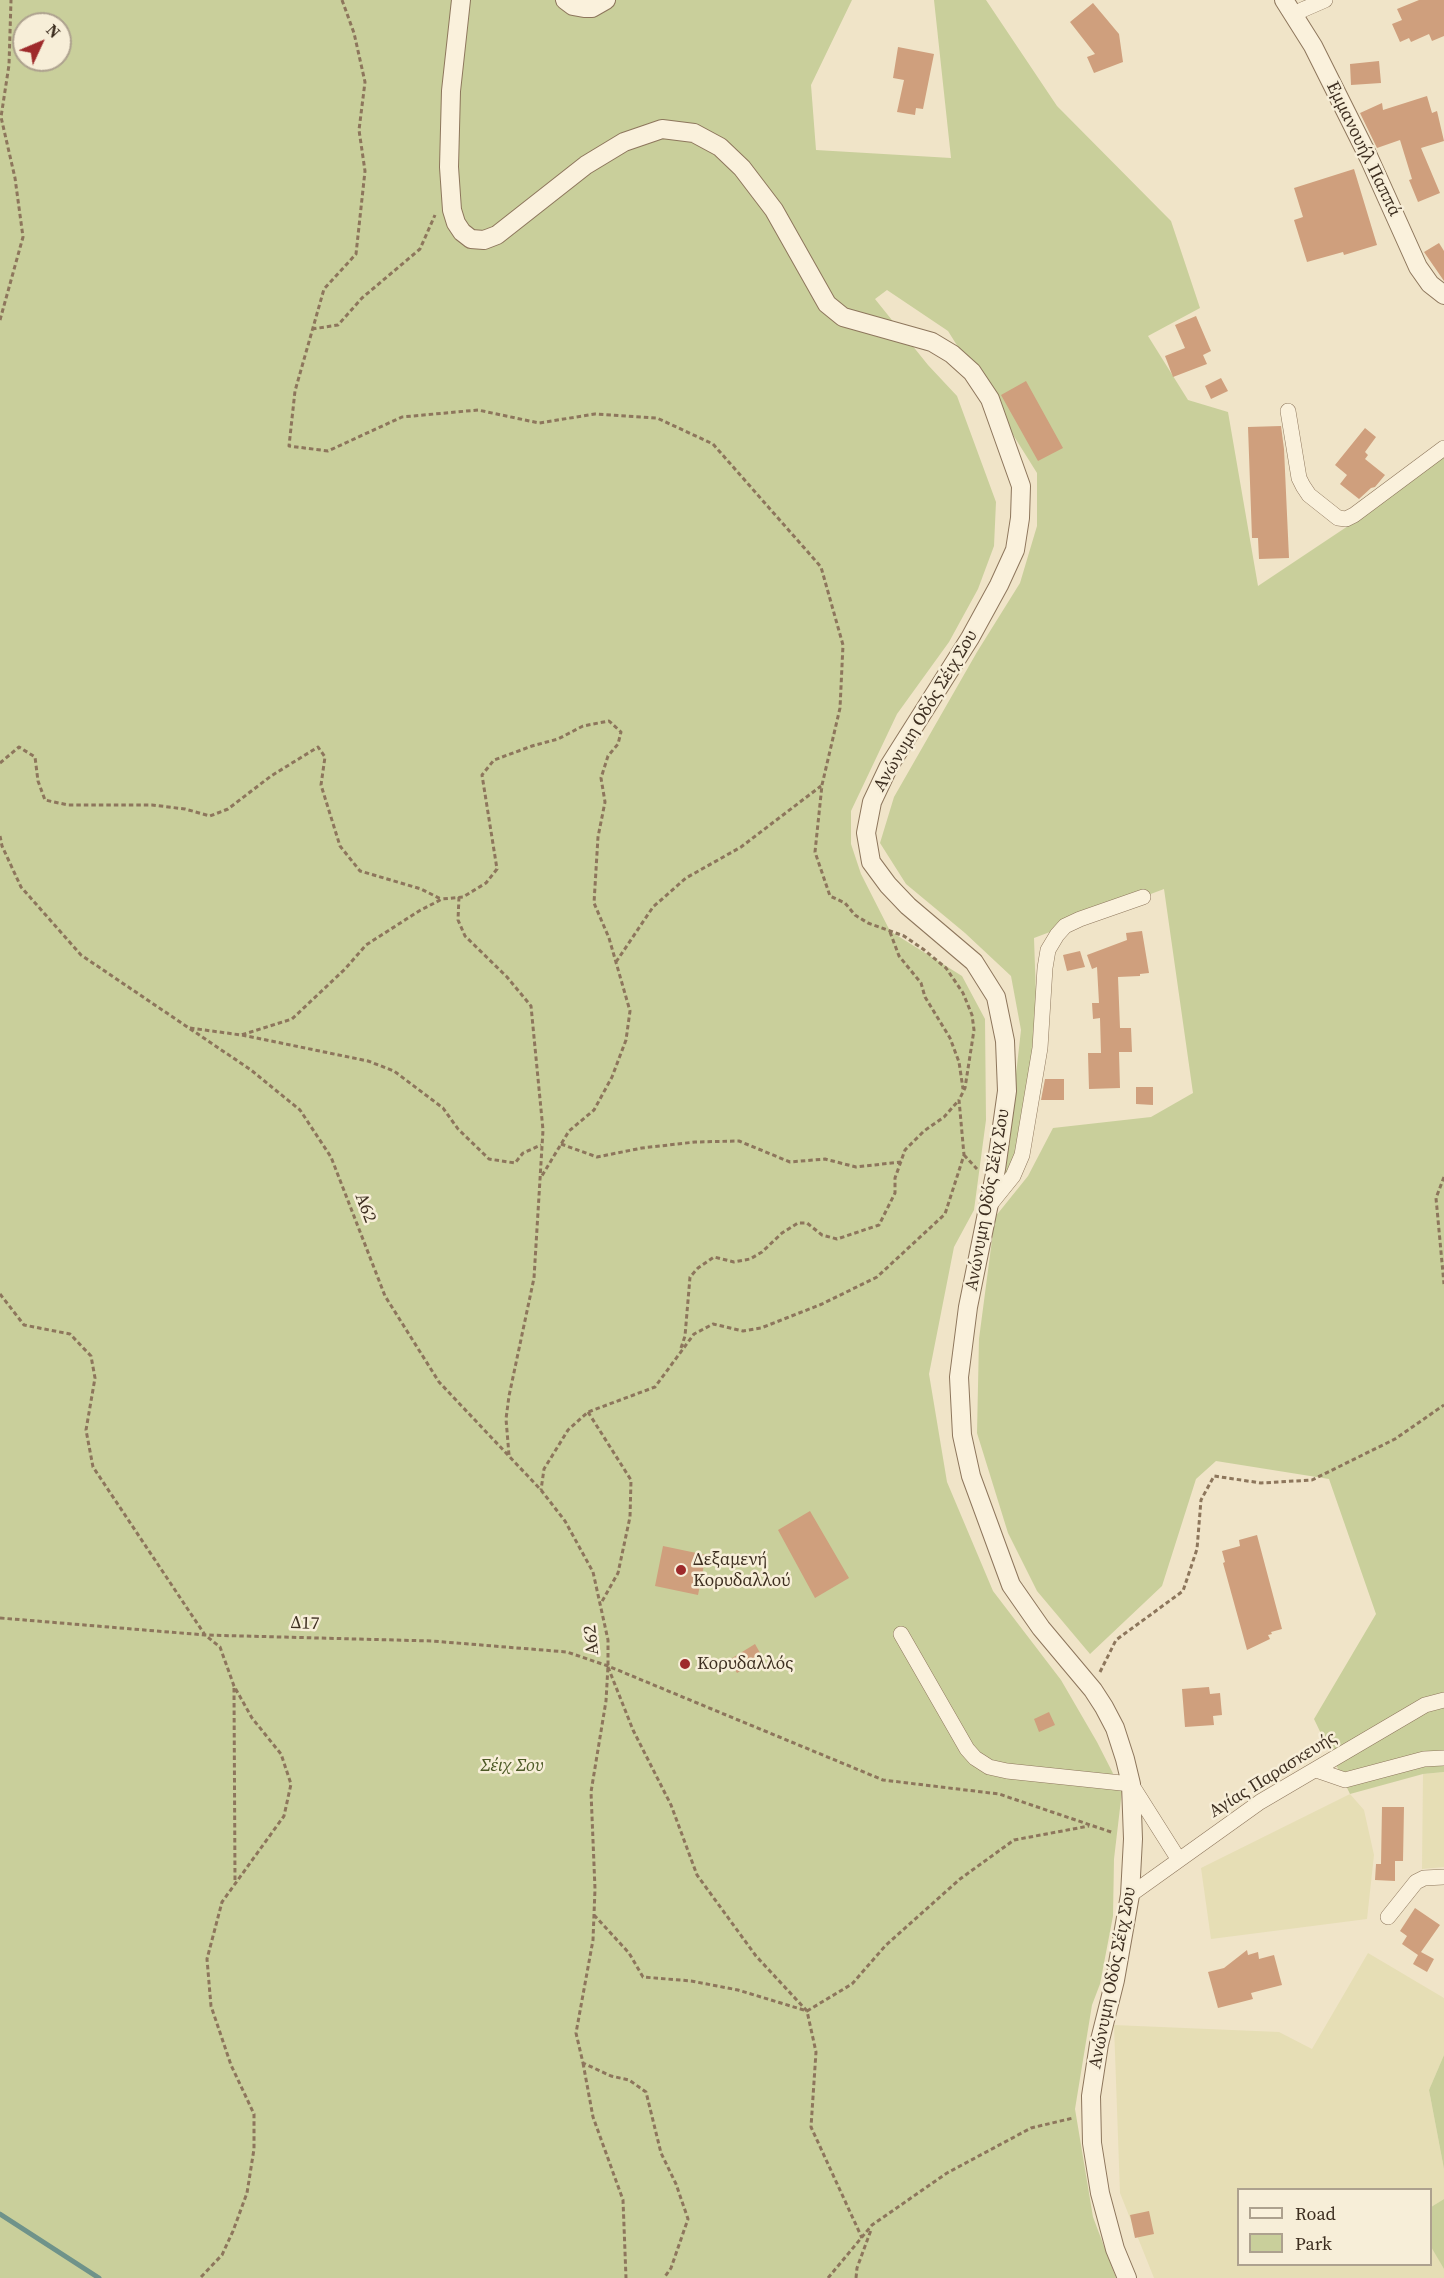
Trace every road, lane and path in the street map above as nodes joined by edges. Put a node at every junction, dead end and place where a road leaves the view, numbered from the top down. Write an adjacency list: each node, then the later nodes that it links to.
1 (11, 0): 11 (path)
2 (342, 0): 12 (path)
3 (461, 0): 9 (street, Ανώνυμη Οδός Σέιχ Σου)
4 (566, 0): 5 (street)
5 (606, 0)
6 (1284, 0): 8 (street, Εμμανουήλ Παππά)
7 (1325, 0): 8 (street)
8 (1295, 16): 10 (street, Εμμανουήλ Παππά)
9 (452, 210): 12 (path); 32 (street, Ανώνυμη Οδός Σέιχ Σου)
10 (1444, 295)
11 (0, 320)
12 (312, 329): 16 (path)
13 (1288, 411): 14 (street)
14 (1444, 448)
15 (0, 763): 20 (path)
16 (822, 785): 21 (path); 22 (path)
17 (0, 836): 23 (path, Α62)
18 (459, 897): 20 (path); 22 (path); 27 (path)
19 (1143, 897): 32 (street)
20 (442, 899): 24 (path)
21 (890, 931): 25 (path); 25 (path)
22 (616, 962): 28 (path)
23 (188, 1027): 24 (path); 38 (path, Α62)
24 (241, 1035): 27 (path)
25 (963, 1091): 26 (path)
26 (959, 1100): 29 (path); 35 (path)
27 (542, 1144): 31 (path)
28 (561, 1144): 29 (path); 31 (path)
29 (901, 1162): 35 (path)
30 (1444, 1177): 33 (path)
31 (540, 1179): 38 (path)
32 (988, 1207): 46 (street, Ανώνυμη Οδός Σέιχ Σου)
33 (1444, 1284)
34 (0, 1294): 43 (path)
35 (681, 1351): 37 (path)
36 (1444, 1405): 46 (path)
37 (588, 1412): 39 (path); 40 (path)
38 (509, 1456): 39 (path, Α62)
39 (541, 1490): 40 (path, Α62)
40 (600, 1605): 44 (path, Α62)
41 (0, 1618): 43 (path, Δ17)
42 (901, 1634): 50 (street)
43 (205, 1635): 44 (path, Δ17); 45 (path)
44 (608, 1666): 51 (path, Δ17); 57 (path); 59 (path)
45 (234, 1686): 55 (path); 55 (path)
46 (1094, 1690): 50 (street, Ανώνυμη Οδός Σέιχ Σου)
47 (1444, 1700): 49 (street, Αγίας Παρασκευής)
48 (1444, 1758): 49 (street)
49 (1316, 1770): 53 (street, Αγίας Παρασκευής)
50 (1131, 1784): 52 (street, Ανώνυμη Οδός Σέιχ Σου); 53 (street)
51 (1092, 1825): 52 (path, Δ17); 59 (path)
52 (1133, 1839): 56 (street, Ανώνυμη Οδός Σέιχ Σου)
53 (1179, 1860): 56 (street, Αγίας Παρασκευής)
54 (1444, 1876): 58 (street)
55 (235, 1884): 64 (path)
56 (1130, 1895): 61 (street, Ανώνυμη Οδός Σέιχ Σου)
57 (593, 1914): 59 (path); 60 (path)
58 (1388, 1917)
59 (807, 2011): 63 (path)
60 (583, 2063): 65 (path); 66 (path)
61 (1092, 2113): 62 (path); 69 (street, Ανώνυμη Οδός Σέιχ Σου)
62 (872, 2225): 63 (path); 68 (path)
63 (862, 2238): 67 (path)
64 (200, 2278)
65 (626, 2278)
66 (664, 2278)
67 (828, 2278)
68 (856, 2278)
69 (1127, 2278)

